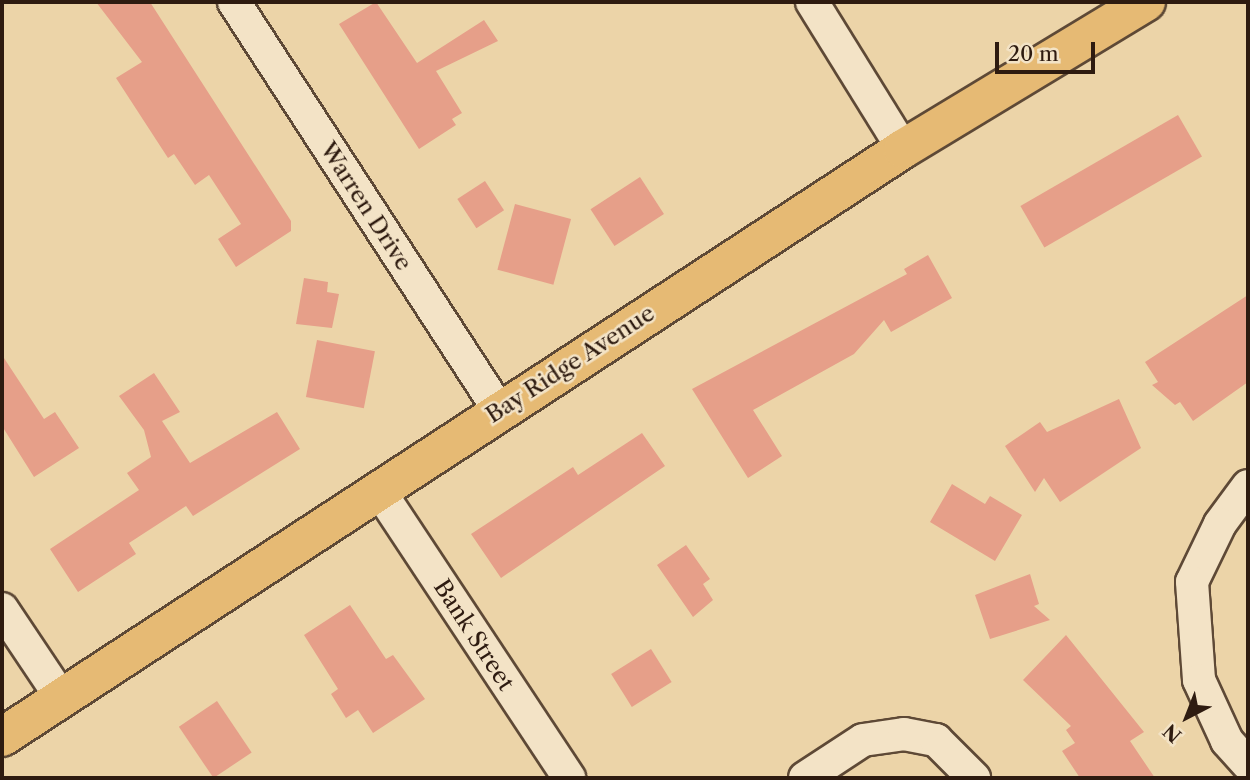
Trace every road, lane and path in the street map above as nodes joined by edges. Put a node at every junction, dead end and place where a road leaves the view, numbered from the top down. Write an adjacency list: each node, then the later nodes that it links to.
1 (234, 2): 5 (street, Warren Drive)
2 (812, 2): 4 (street)
3 (1146, 2): 4 (main road, Bay Ridge Avenue)
4 (903, 149): 5 (main road, Bay Ridge Avenue)
5 (499, 410): 7 (main road, Bay Ridge Avenue)
6 (1248, 486): 11 (street)
7 (380, 492): 9 (main road, Bay Ridge Avenue); 12 (street, Bank Street)
8 (2, 608): 9 (street)
9 (61, 697): 10 (main road, Bay Ridge Avenue)
10 (2, 737)
11 (1248, 764)
12 (569, 778)
13 (805, 778): 14 (street)
14 (974, 778)

